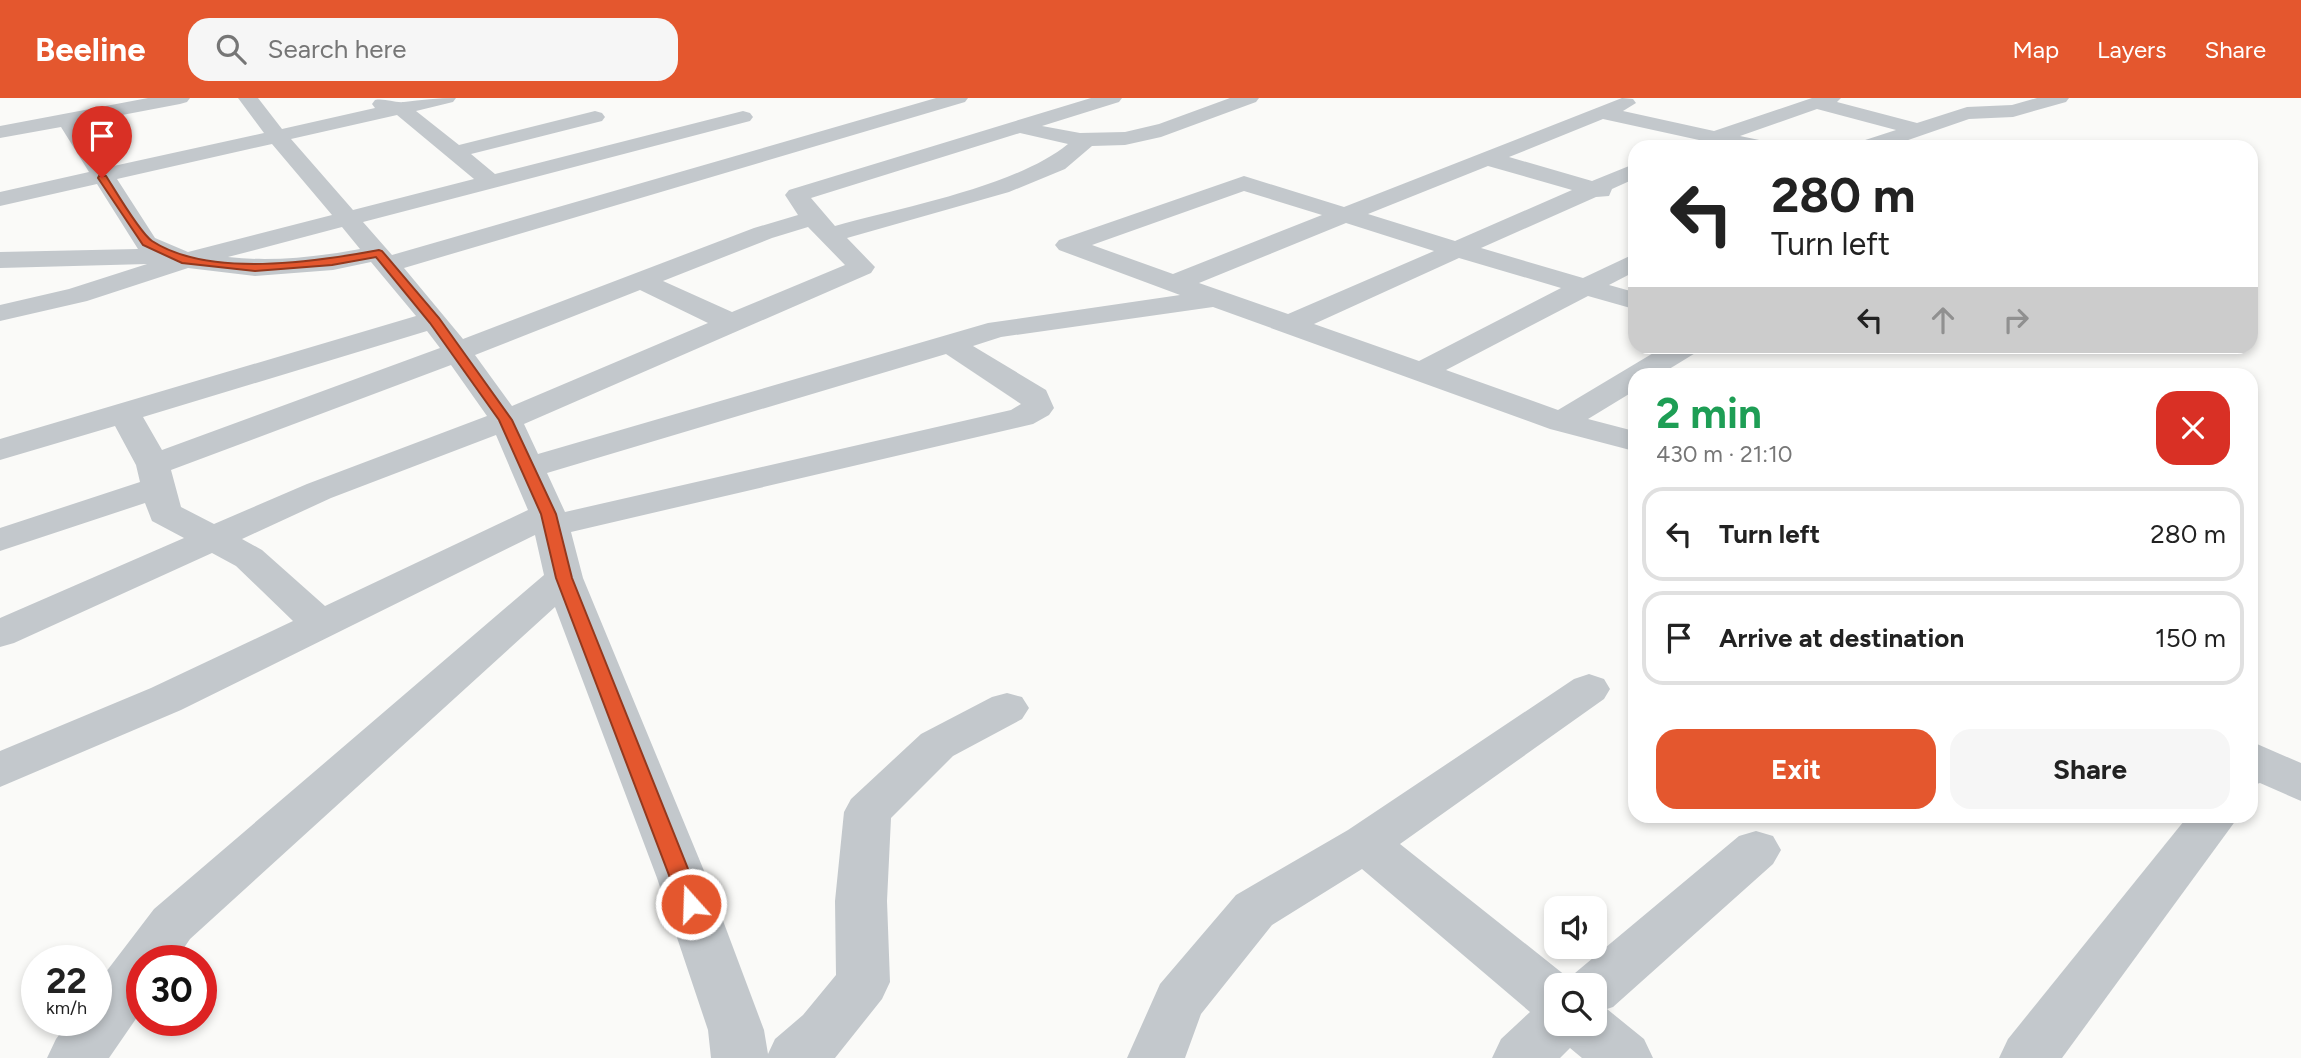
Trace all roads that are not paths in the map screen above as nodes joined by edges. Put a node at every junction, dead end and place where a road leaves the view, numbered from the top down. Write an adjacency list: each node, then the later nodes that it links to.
1 (180, 98): 24 (street)
2 (248, 98): 27 (street)
3 (446, 98): 16 (street)
4 (1112, 98): 23 (street)
5 (1249, 98): 19 (street)
6 (2059, 98): 18 (street)
7 (1824, 100): 25 (street); 28 (street)
8 (330, 102): 14 (street)
9 (1178, 102): 19 (street)
10 (714, 103): 20 (street)
11 (1626, 103): 17 (street)
12 (572, 104): 21 (street)
13 (1941, 105): 18 (street)
14 (364, 106): 16 (street); 27 (street)
15 (964, 106): 22 (street); 23 (street)
16 (400, 108): 36 (street)
17 (1601, 113): 28 (street); 38 (street)
18 (1967, 113): 25 (street)
19 (1201, 114): 29 (street)
20 (743, 117): 33 (street); 34 (street)
21 (607, 124): 33 (street); 36 (street)
22 (863, 126): 34 (street); 37 (street)
23 (1019, 126): 29 (street); 37 (street)
24 (73, 129): 26 (street); 35 (street); 41 (street)
25 (1915, 129): 32 (street)
26 (0, 132)
27 (276, 135): 41 (street); 48 (street)
28 (1715, 137): 30 (street); 31 (street)
29 (1086, 140): 46 (street)
30 (1708, 140)
31 (1729, 140)
32 (1886, 140)
33 (643, 144): 42 (street)
34 (799, 144): 52 (street)
35 (39, 146)
36 (455, 152): 42 (street)
37 (933, 153): 39 (street)
38 (1486, 158): 43 (street); 47 (street)
39 (906, 161): 46 (street); 49 (street)
40 (1628, 174): 43 (street)
41 (102, 178): 45 (street); 51 (street)
42 (493, 183): 48 (street)
43 (1592, 190): 44 (street); 50 (street)
44 (1628, 195)
45 (0, 199)
46 (930, 206): 49 (street)
47 (1342, 215): 50 (street); 56 (street); 56 (street)
48 (349, 219): 51 (street); 52 (street)
49 (822, 227): 55 (street); 62 (street)
50 (1458, 250): 57 (street); 63 (street)
51 (180, 258): 52 (street); 53 (street); 60 (street)
52 (384, 259): 61 (street)
53 (0, 260)
54 (1628, 265): 57 (street)
55 (639, 280): 62 (street); 65 (street)
56 (1174, 283): 58 (street)
57 (1584, 287): 59 (street); 68 (street)
58 (1215, 298): 63 (street); 64 (street)
59 (1628, 299)
60 (0, 313)
61 (434, 320): 65 (street); 70 (street)
62 (732, 323): 71 (street)
63 (1290, 324): 68 (street)
64 (947, 342): 75 (street); 77 (street)
65 (457, 352): 71 (street); 76 (street)
66 (1674, 354): 67 (street)
67 (1650, 368)
68 (1420, 372): 72 (street)
69 (1628, 382): 72 (street)
70 (124, 413): 74 (street); 76 (street)
71 (506, 420): 75 (street); 78 (street)
72 (1561, 422): 73 (street)
73 (1628, 439)
74 (0, 450)
75 (528, 468): 77 (street)
76 (156, 476): 78 (street); 79 (street)
77 (550, 520): 80 (street); 81 (street)
78 (212, 539): 81 (street); 82 (street)
79 (0, 540)
80 (564, 578): 91 (street); 98 (street)
81 (320, 624): 86 (street)
82 (0, 634)
83 (1589, 689): 89 (street)
84 (1007, 708): 99 (street)
85 (2258, 762): 87 (street)
86 (0, 770)
87 (2301, 784)
88 (2210, 823): 103 (street)
89 (1365, 843): 94 (street); 100 (street)
90 (1756, 850): 92 (street)
91 (157, 945)
92 (1607, 979)
93 (126, 988): 97 (street)
94 (1544, 991)
95 (1544, 1036): 101 (street)
96 (1597, 1036): 102 (street)
97 (76, 1058)
98 (740, 1058)
99 (794, 1058)
100 (1156, 1058)
101 (1521, 1058)
102 (1624, 1058)
103 (2028, 1058)

